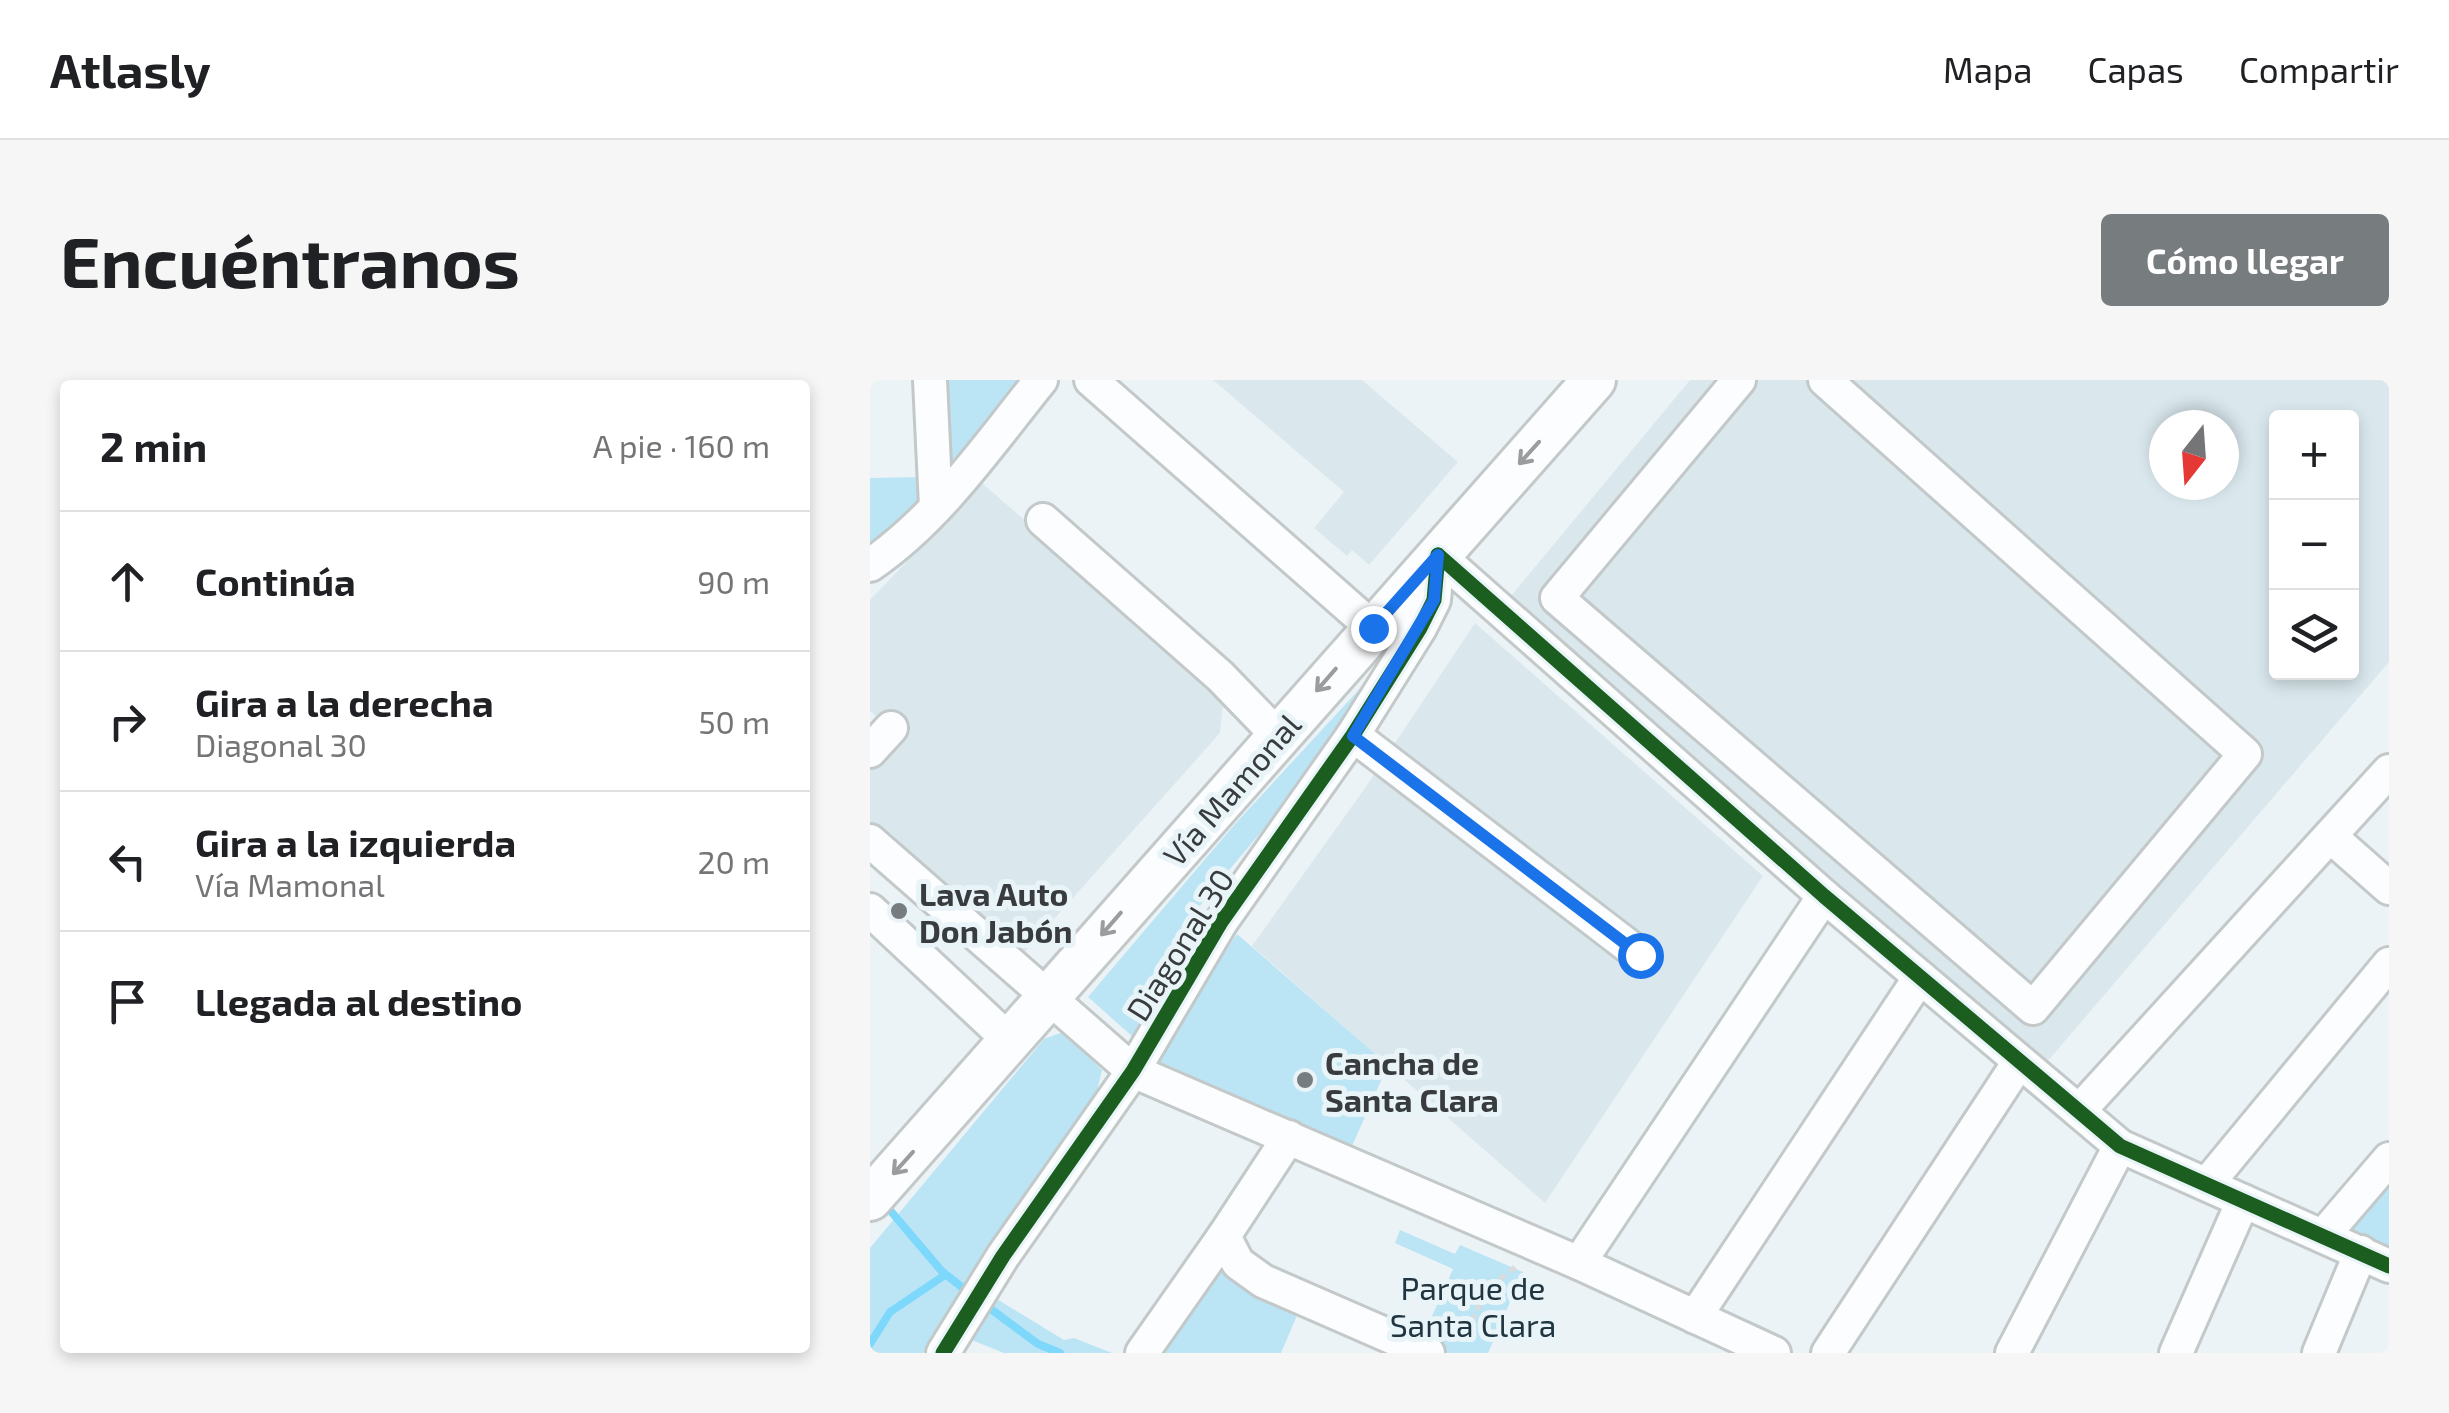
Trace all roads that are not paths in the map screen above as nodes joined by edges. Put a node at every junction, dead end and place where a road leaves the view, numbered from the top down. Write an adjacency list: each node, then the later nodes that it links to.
1 (930, 380): 7 (street)
2 (1041, 380): 7 (street)
3 (1091, 380): 11 (street)
4 (1594, 380): 9 (main road, Vía Mamonal, one-way to 9)
5 (1739, 380): 6 (street)
6 (1824, 380)
7 (936, 507): 10 (street)
8 (1043, 520): 12 (street)
9 (1438, 555): 11 (main road, Vía Mamonal); 13 (street, Diagonal 30); 18 (street)
10 (870, 565)
11 (1373, 628): 12 (main road, Vía Mamonal, one-way to 12)
12 (1278, 736): 23 (main road, Vía Mamonal, one-way to 23)
13 (1353, 736): 20 (street); 26 (street, Diagonal 30)
14 (2389, 770): 15 (street)
15 (2330, 836): 17 (street); 27 (street)
16 (870, 841): 23 (street)
17 (2389, 888)
18 (1824, 896): 22 (street); 37 (street)
19 (870, 910): 24 (street)
20 (1640, 955)
21 (2389, 964): 31 (street)
22 (1920, 977): 25 (street); 38 (street)
23 (1048, 996): 24 (main road, Vía Mamonal); 26 (street)
24 (1009, 1040): 32 (main road, Vía Mamonal, one-way to 32)
25 (2019, 1062): 27 (street); 43 (street)
26 (1133, 1072): 28 (street); 40 (street, Diagonal 30)
27 (2079, 1112): 29 (street)
28 (1288, 1138): 34 (street); 37 (street)
29 (2120, 1146): 31 (street); 44 (street)
30 (2389, 1159): 35 (street)
31 (2207, 1184): 33 (street)
32 (870, 1199)
33 (2243, 1202): 35 (street); 45 (street)
34 (1224, 1236): 39 (street); 41 (street)
35 (2324, 1236): 36 (street)
36 (2375, 1259): 46 (street)
37 (1579, 1263): 38 (street)
38 (1695, 1317): 42 (street)
39 (1434, 1348)
40 (943, 1353)
41 (1142, 1353)
42 (1774, 1353)
43 (1828, 1353)
44 (2012, 1353)
45 (2176, 1353)
46 (2319, 1353)

